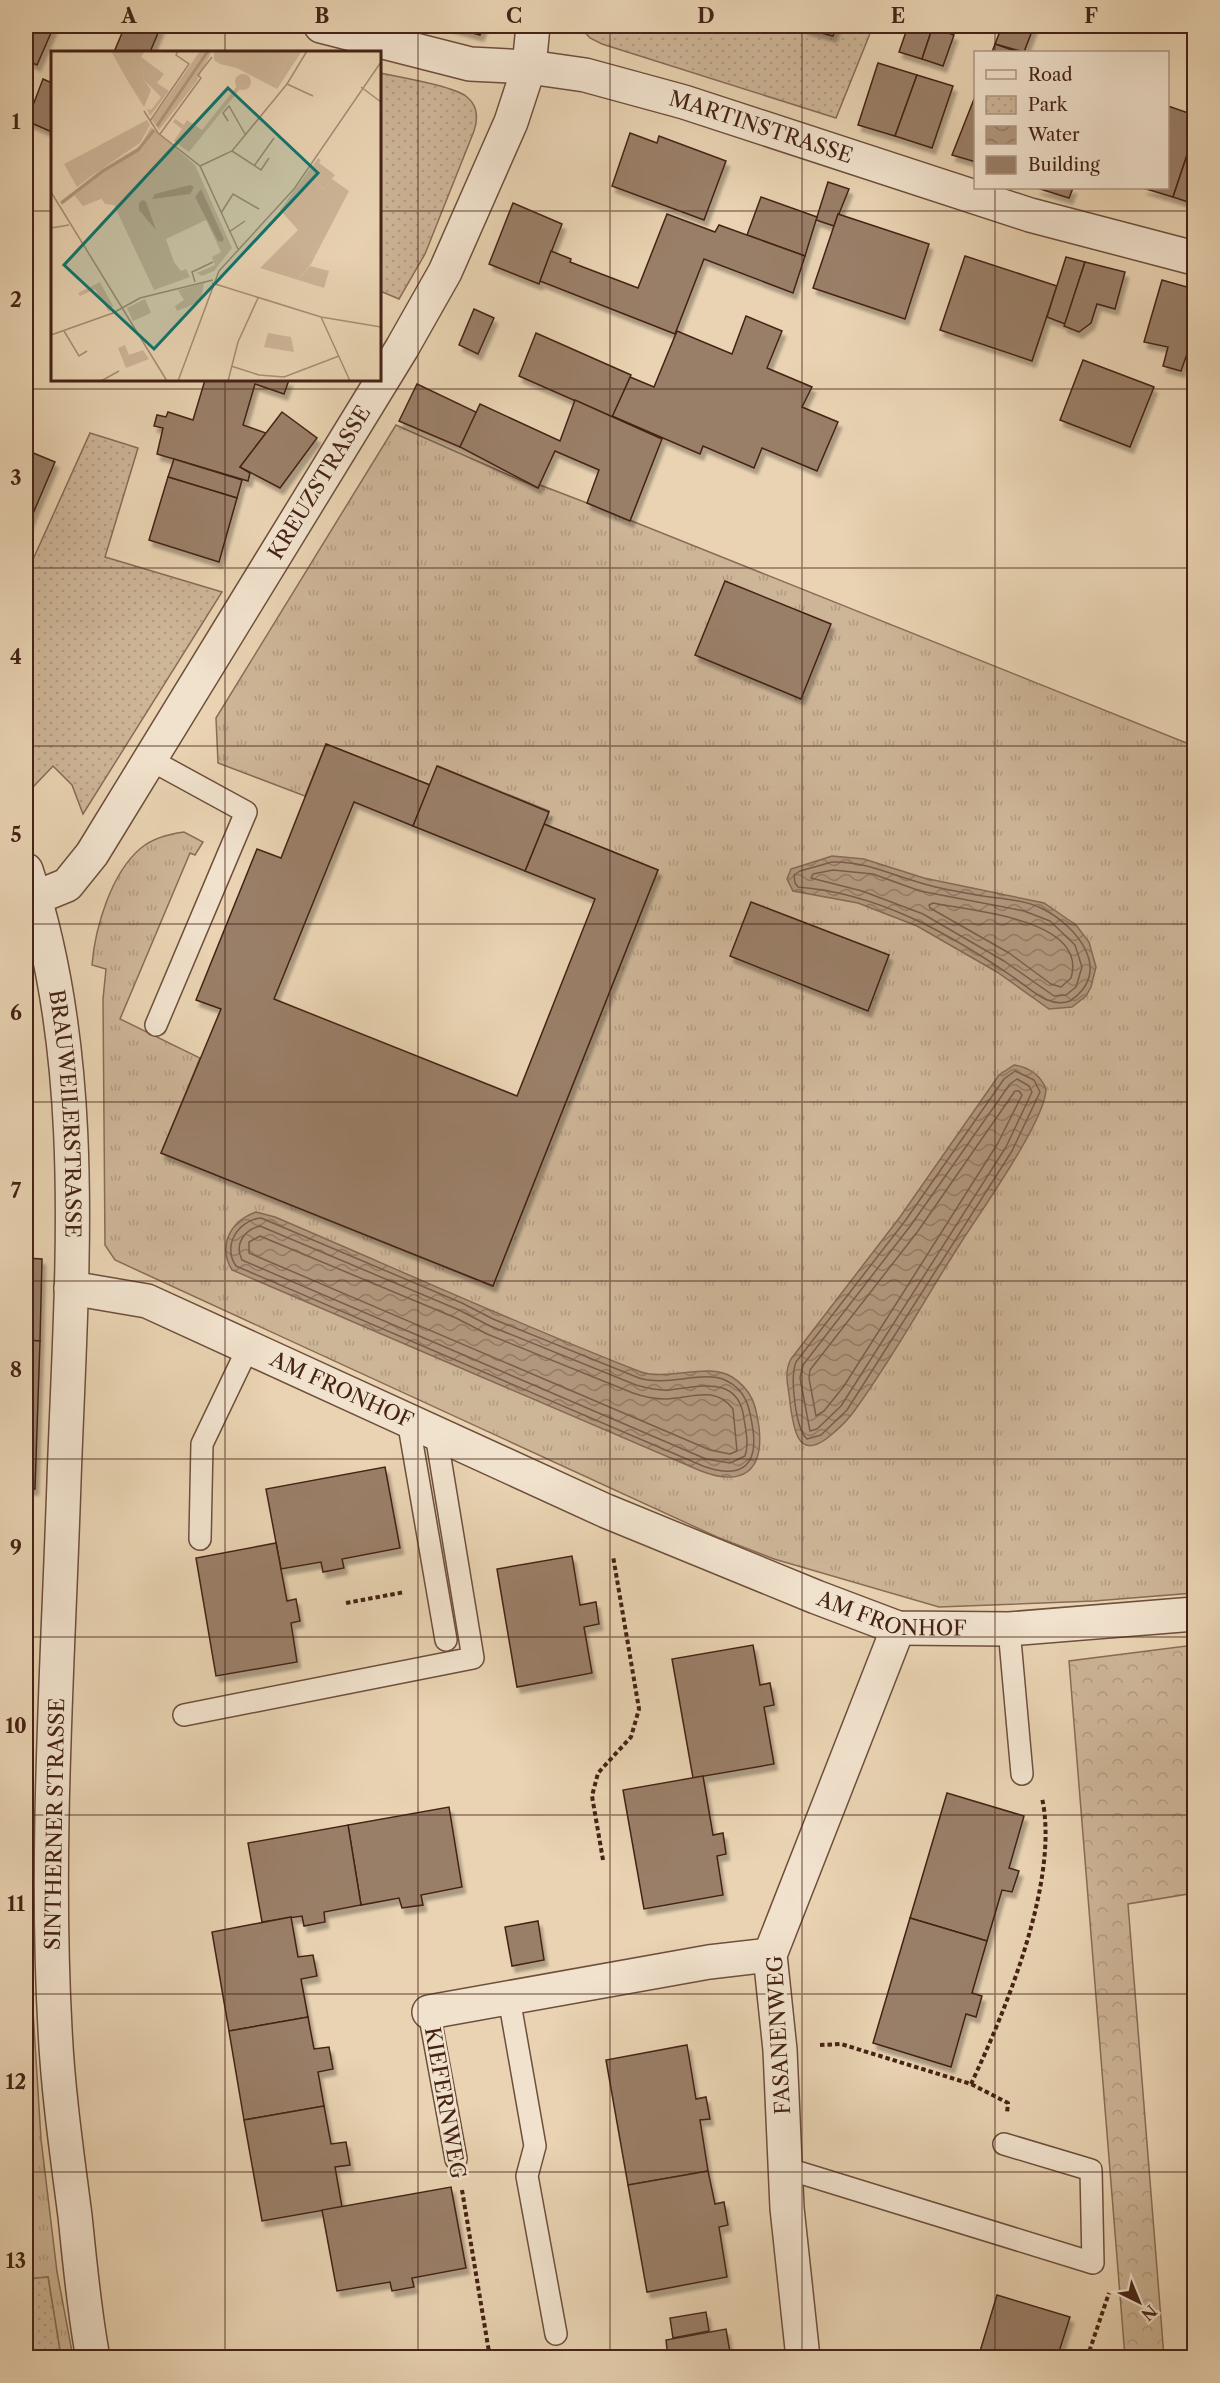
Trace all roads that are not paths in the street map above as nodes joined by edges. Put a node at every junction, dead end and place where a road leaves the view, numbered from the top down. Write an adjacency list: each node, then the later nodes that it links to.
1 (321, 26): 3 (street, MARTINSTRASSE)
2 (533, 26): 3 (street, KREUZSTRASSE)
3 (530, 67): 4 (street, MARTINSTRASSE); 5 (street, KREUZSTRASSE)
4 (1194, 258)
5 (149, 759): 6 (street, KREUZSTRASSE); 7 (lane)
6 (30, 884): 8 (street, BRAUWEILERSTRASSE)
7 (156, 1025)
8 (71, 1288): 9 (street, AM FRONHOF); 25 (street, SINTHERNER STRASSE)
9 (248, 1348): 10 (street, AM FRONHOF); 11 (lane)
10 (422, 1427): 13 (street, AM FRONHOF); 15 (lane); 16 (lane)
11 (200, 1539)
12 (1194, 1614): 14 (street, AM FRONHOF)
13 (898, 1628): 14 (street, AM FRONHOF); 18 (street, FASANENWEG)
14 (1009, 1629): 17 (lane)
15 (446, 1640)
16 (184, 1715)
17 (1022, 1774)
18 (770, 1955): 19 (street, KIEFERNWEG); 23 (street, FASANENWEG)
19 (509, 1998): 20 (street, KIEFERNWEG); 24 (lane)
20 (429, 2012): 22 (lane, KIEFERNWEG)
21 (1004, 2144): 23 (lane)
22 (456, 2159)
23 (785, 2168): 26 (street, FASANENWEG)
24 (556, 2334)
25 (93, 2358)
26 (803, 2358)

